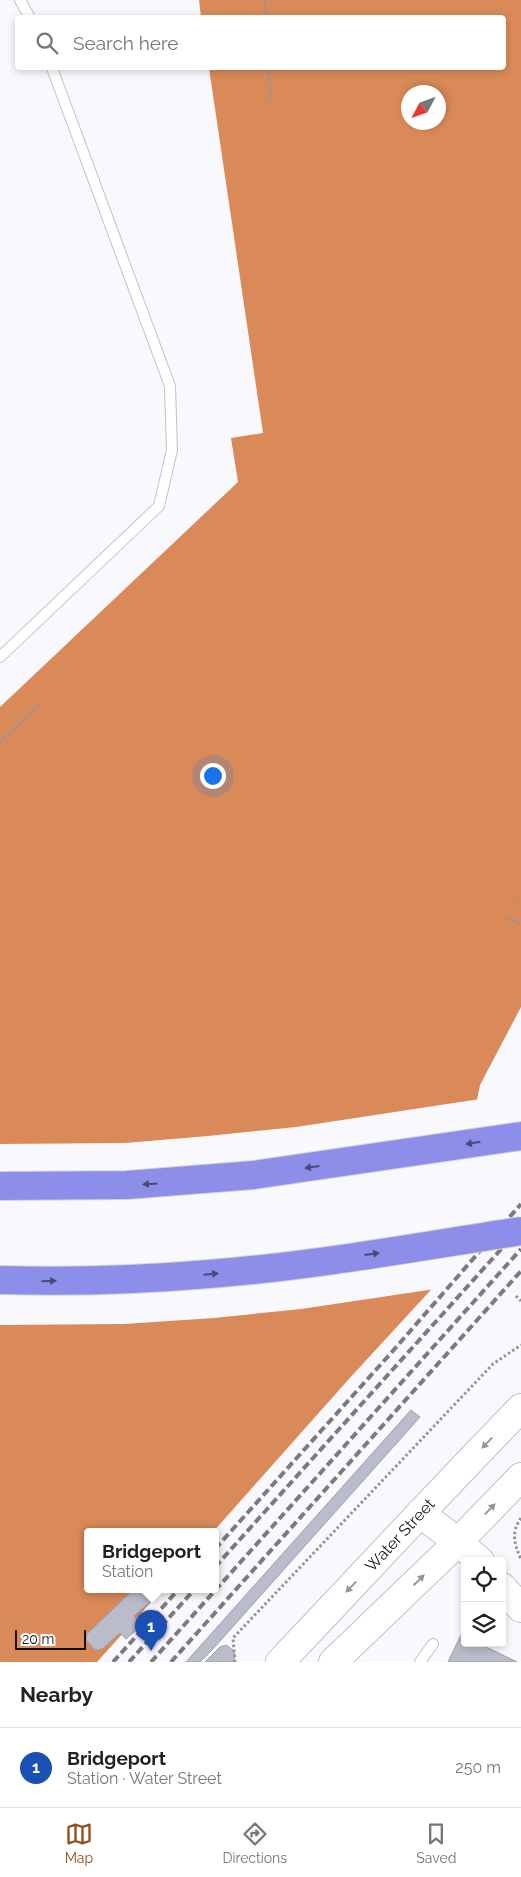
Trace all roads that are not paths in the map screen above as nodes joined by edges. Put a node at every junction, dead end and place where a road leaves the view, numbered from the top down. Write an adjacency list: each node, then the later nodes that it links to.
1 (20, 0): 2 (lane)
2 (28, 15)
3 (53, 70): 4 (lane)
4 (0, 657)
5 (521, 1136): 6 (highway, one-way to 6)
6 (0, 1186)
7 (521, 1231): 8 (highway, one-way to 7, bridge)
8 (0, 1280)
9 (521, 1408): 11 (main road, Water Street, one-way to 11)
10 (521, 1477): 12 (main road, one-way to 10)
11 (420, 1513): 12 (main road); 18 (main road, Water Street, one-way to 18)
12 (458, 1542): 13 (main road); 17 (main road, one-way to 12)
13 (475, 1557)
14 (506, 1591): 15 (main road)
15 (521, 1608)
16 (432, 1644): 19 (lane)
17 (339, 1660)
18 (280, 1662)
19 (420, 1662)

